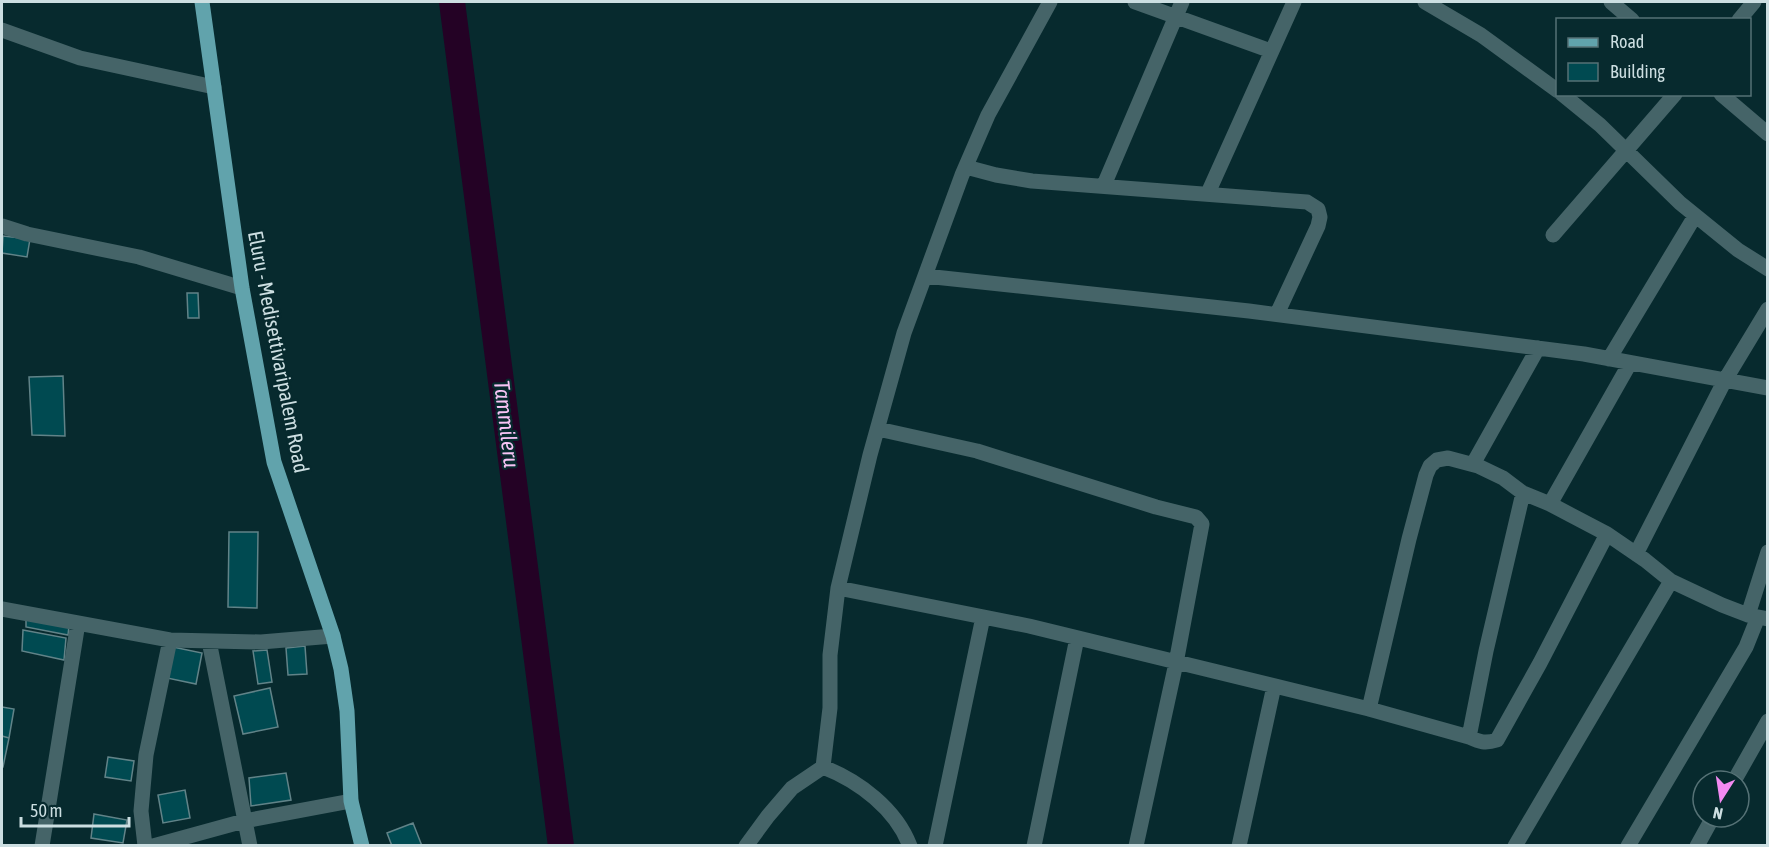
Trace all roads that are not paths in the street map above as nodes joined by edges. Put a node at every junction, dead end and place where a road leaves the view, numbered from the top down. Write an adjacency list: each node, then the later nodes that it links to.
1 (202, 2): 14 (main road, Eluru - Medisettivaripalem Road)
2 (1050, 2): 21 (street)
3 (1135, 2): 9 (street)
4 (1182, 2): 9 (street)
5 (1294, 2): 13 (street)
6 (1425, 2): 15 (street)
7 (1611, 2): 10 (street)
8 (1754, 2): 11 (street)
9 (1175, 16): 13 (street); 22 (street)
10 (1630, 18)
11 (1740, 18)
12 (2, 30): 14 (street)
13 (1271, 51): 23 (street)
14 (214, 87): 29 (main road, Eluru - Medisettivaripalem Road)
15 (1556, 90)
16 (1564, 96): 20 (street)
17 (1673, 96): 20 (street)
18 (1723, 96): 19 (street)
19 (1767, 134)
20 (1627, 152): 24 (street); 26 (street)
21 (966, 167): 22 (street); 28 (street)
22 (1104, 185): 23 (street)
23 (1208, 193): 31 (street)
24 (1695, 216): 27 (street); 33 (street)
25 (2, 226): 29 (street)
26 (1553, 235)
27 (1767, 269)
28 (925, 276): 31 (street); 37 (street)
29 (242, 288): 50 (main road, Eluru - Medisettivaripalem Road)
30 (1767, 309): 35 (street)
31 (1277, 314): 32 (street)
32 (1538, 348): 33 (street); 38 (street)
33 (1609, 359): 34 (street)
34 (1630, 363): 35 (street); 40 (street)
35 (1725, 380): 36 (street); 43 (street)
36 (1767, 388)
37 (878, 429): 45 (street); 54 (street)
38 (1473, 464): 39 (street); 56 (street)
39 (1523, 493): 40 (street); 58 (street)
40 (1550, 504): 41 (street)
41 (1607, 534): 43 (street); 58 (street)
42 (1767, 552): 48 (street)
43 (1636, 554): 44 (street)
44 (1671, 581): 48 (street); 75 (street)
45 (838, 588): 47 (street); 59 (street)
46 (2, 609): 49 (street)
47 (983, 617): 51 (street); 71 (street)
48 (1758, 617): 76 (street)
49 (78, 623): 52 (street); 64 (street)
50 (333, 636): 53 (street); 61 (main road, Eluru - Medisettivaripalem Road)
51 (1077, 638): 54 (street); 72 (street)
52 (170, 640): 53 (street); 65 (street)
53 (209, 640): 62 (street)
54 (1176, 663): 55 (street); 73 (street)
55 (1274, 686): 56 (street); 74 (street)
56 (1369, 709): 58 (street)
57 (1767, 722): 60 (street)
58 (1469, 737)
59 (823, 767): 69 (street); 70 (street)
60 (1741, 769)
61 (351, 801): 62 (street); 68 (main road, Eluru - Medisettivaripalem Road)
62 (244, 821): 66 (street); 67 (street)
63 (1706, 829): 77 (street)
64 (42, 846)
65 (145, 846)
66 (153, 846)
67 (250, 846)
68 (362, 846)
69 (746, 846)
70 (910, 846)
71 (935, 846)
72 (1034, 846)
73 (1136, 846)
74 (1239, 846)
75 (1515, 846)
76 (1628, 846)
77 (1697, 846)

